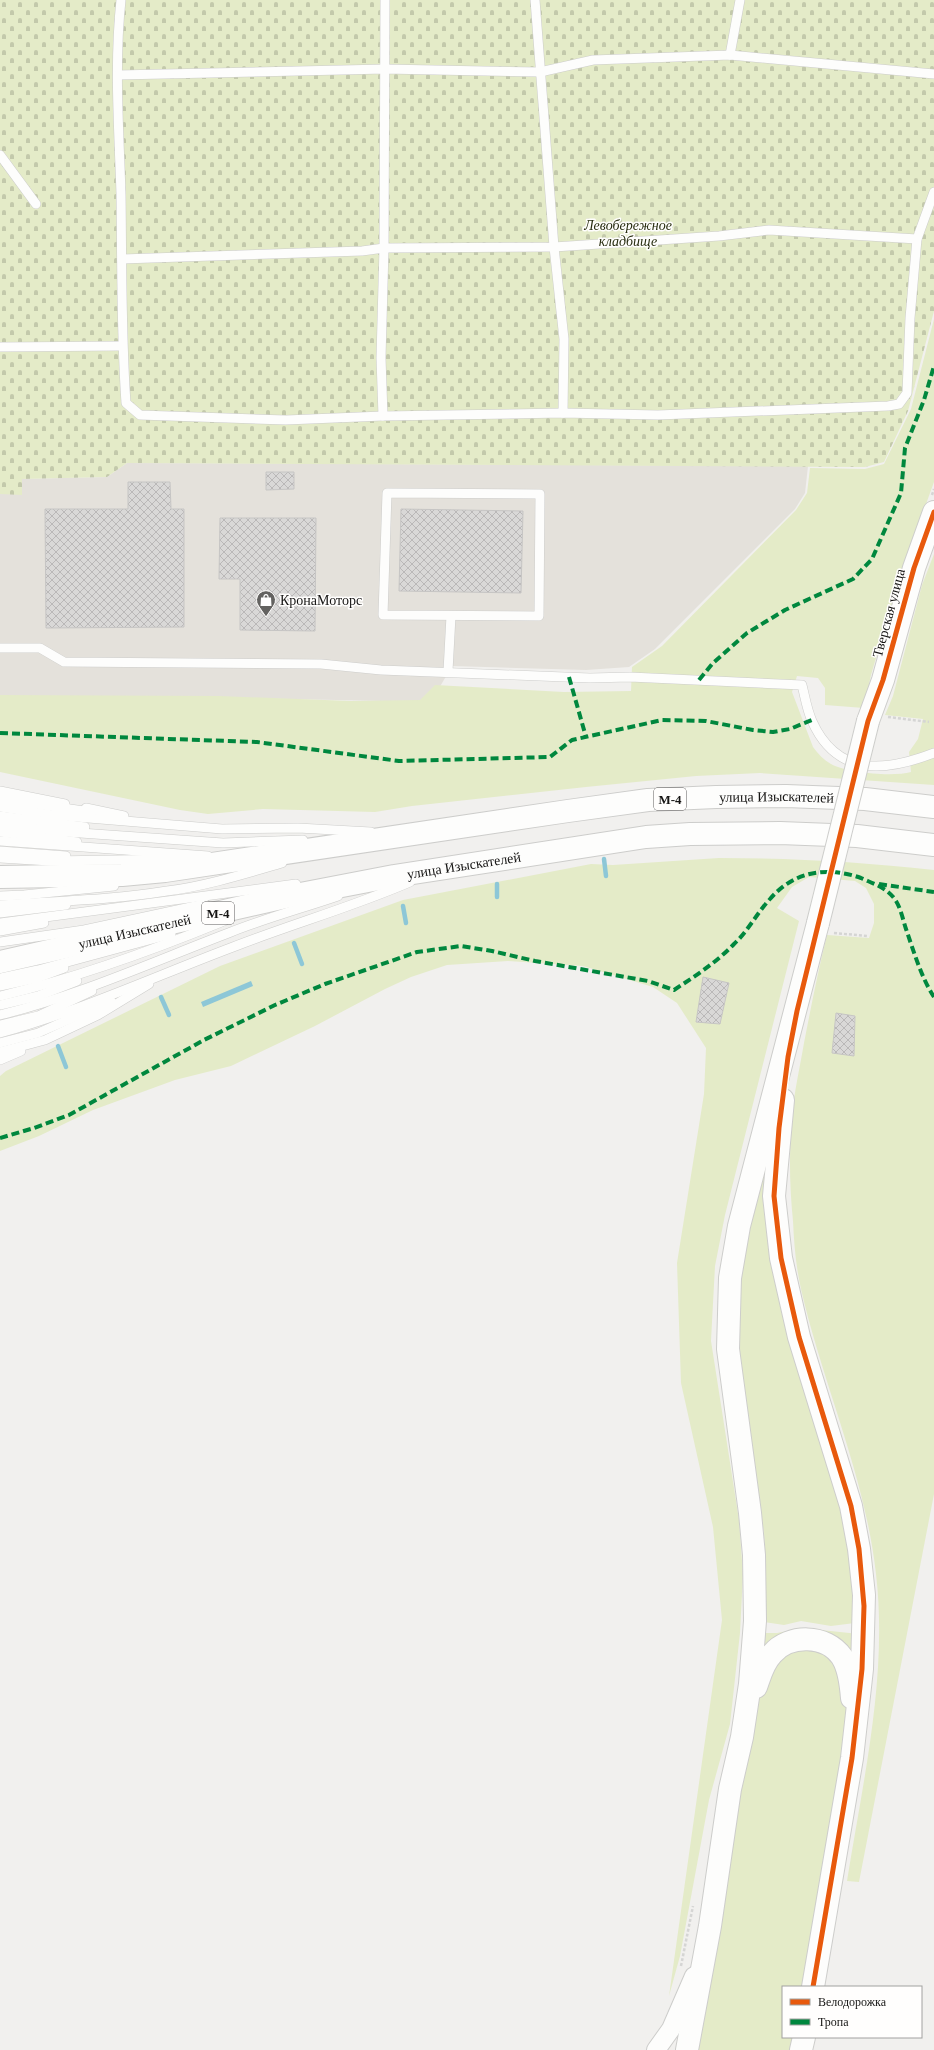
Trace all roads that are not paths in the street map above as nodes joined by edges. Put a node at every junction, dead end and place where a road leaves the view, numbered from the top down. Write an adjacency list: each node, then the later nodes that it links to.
1 (121, 0): 9 (lane)
2 (385, 0): 6 (lane)
3 (535, 0): 7 (lane)
4 (740, 0): 5 (lane)
5 (730, 55): 7 (lane); 8 (lane)
6 (385, 69): 7 (lane); 9 (lane); 15 (lane)
7 (540, 72): 14 (lane)
8 (934, 74)
9 (118, 75): 16 (lane)
10 (0, 155): 12 (lane)
11 (934, 192): 13 (lane)
12 (36, 204)
13 (917, 239): 14 (lane); 19 (lane)
14 (554, 247): 15 (lane); 19 (lane)
15 (384, 248): 16 (lane); 20 (lane)
16 (122, 259): 17 (lane)
17 (122, 346): 18 (lane); 20 (lane)
18 (0, 347)
19 (562, 414): 20 (lane)
20 (383, 416)
21 (934, 512): 60 (main road, Тверская улица, bridge)
22 (451, 616): 22 (lane); 24 (lane)
23 (0, 648): 24 (lane)
24 (448, 671): 25 (lane)
25 (934, 753)
26 (0, 791): 31 (lane)
27 (0, 799): 31 (lane)
28 (0, 807): 33 (lane)
29 (934, 807): 35 (main road, улица Изыскателей / М-4)
30 (0, 816): 37 (lane)
31 (126, 816): 33 (lane)
32 (0, 824): 37 (lane)
33 (195, 827): 35 (lane)
34 (0, 832): 39 (lane)
35 (409, 836): 37 (lane); 41 (lane); 43 (main road, улица Изыскателей / М-4)
36 (0, 841): 39 (lane)
37 (193, 841)
38 (934, 845): 45 (main road, улица Изыскателей / М-4)
39 (140, 850): 43 (lane)
40 (0, 851): 48 (lane)
41 (304, 857): 49 (lane); 54 (lane)
42 (0, 858): 48 (lane)
43 (232, 859): 48 (main road, улица Изыскателей / М-4)
44 (0, 868): 48 (lane)
45 (437, 870): 46 (main road, улица Изыскателей / М-4); 67 (lane); 69 (lane)
46 (394, 876): 50 (lane); 53 (main road, улица Изыскателей / М-4)
47 (0, 877): 48 (main road, улица Изыскателей / М-4)
48 (122, 877): 51 (lane); 52 (lane)
49 (183, 879)
50 (310, 883): 56 (lane); 61 (lane)
51 (0, 886)
52 (0, 896)
53 (290, 896): 58 (lane); 63 (main road, улица Изыскателей / М-4)
54 (115, 898): 55 (lane); 57 (lane)
55 (0, 905)
56 (115, 909): 59 (lane); 62 (lane)
57 (0, 913)
58 (227, 919): 63 (lane); 66 (lane)
59 (0, 923)
60 (825, 928): 83 (main road); 84 (main road)
61 (84, 930): 64 (lane); 65 (lane)
62 (0, 931)
63 (126, 940): 68 (main road, улица Изыскателей / М-4); 70 (lane); 71 (lane); 73 (lane)
64 (0, 942)
65 (0, 951)
66 (148, 952): 74 (lane); 75 (lane)
67 (166, 959): 76 (lane); 77 (lane)
68 (0, 962)
69 (186, 966): 72 (lane); 78 (lane)
70 (0, 969)
71 (0, 978)
72 (153, 982): 79 (lane); 80 (lane)
73 (0, 986)
74 (0, 996)
75 (0, 1005)
76 (0, 1015)
77 (0, 1025)
78 (0, 1033)
79 (45, 1040): 81 (lane); 82 (lane)
80 (0, 1043)
81 (0, 1052)
82 (0, 1060)
83 (742, 1737): 84 (main road); 85 (main road)
84 (852, 1758): 86 (main road)
85 (710, 1926): 88 (street); 89 (main road)
86 (813, 1986)
87 (804, 2038): 90 (main road)
88 (656, 2050)
89 (686, 2050)
90 (801, 2050)

